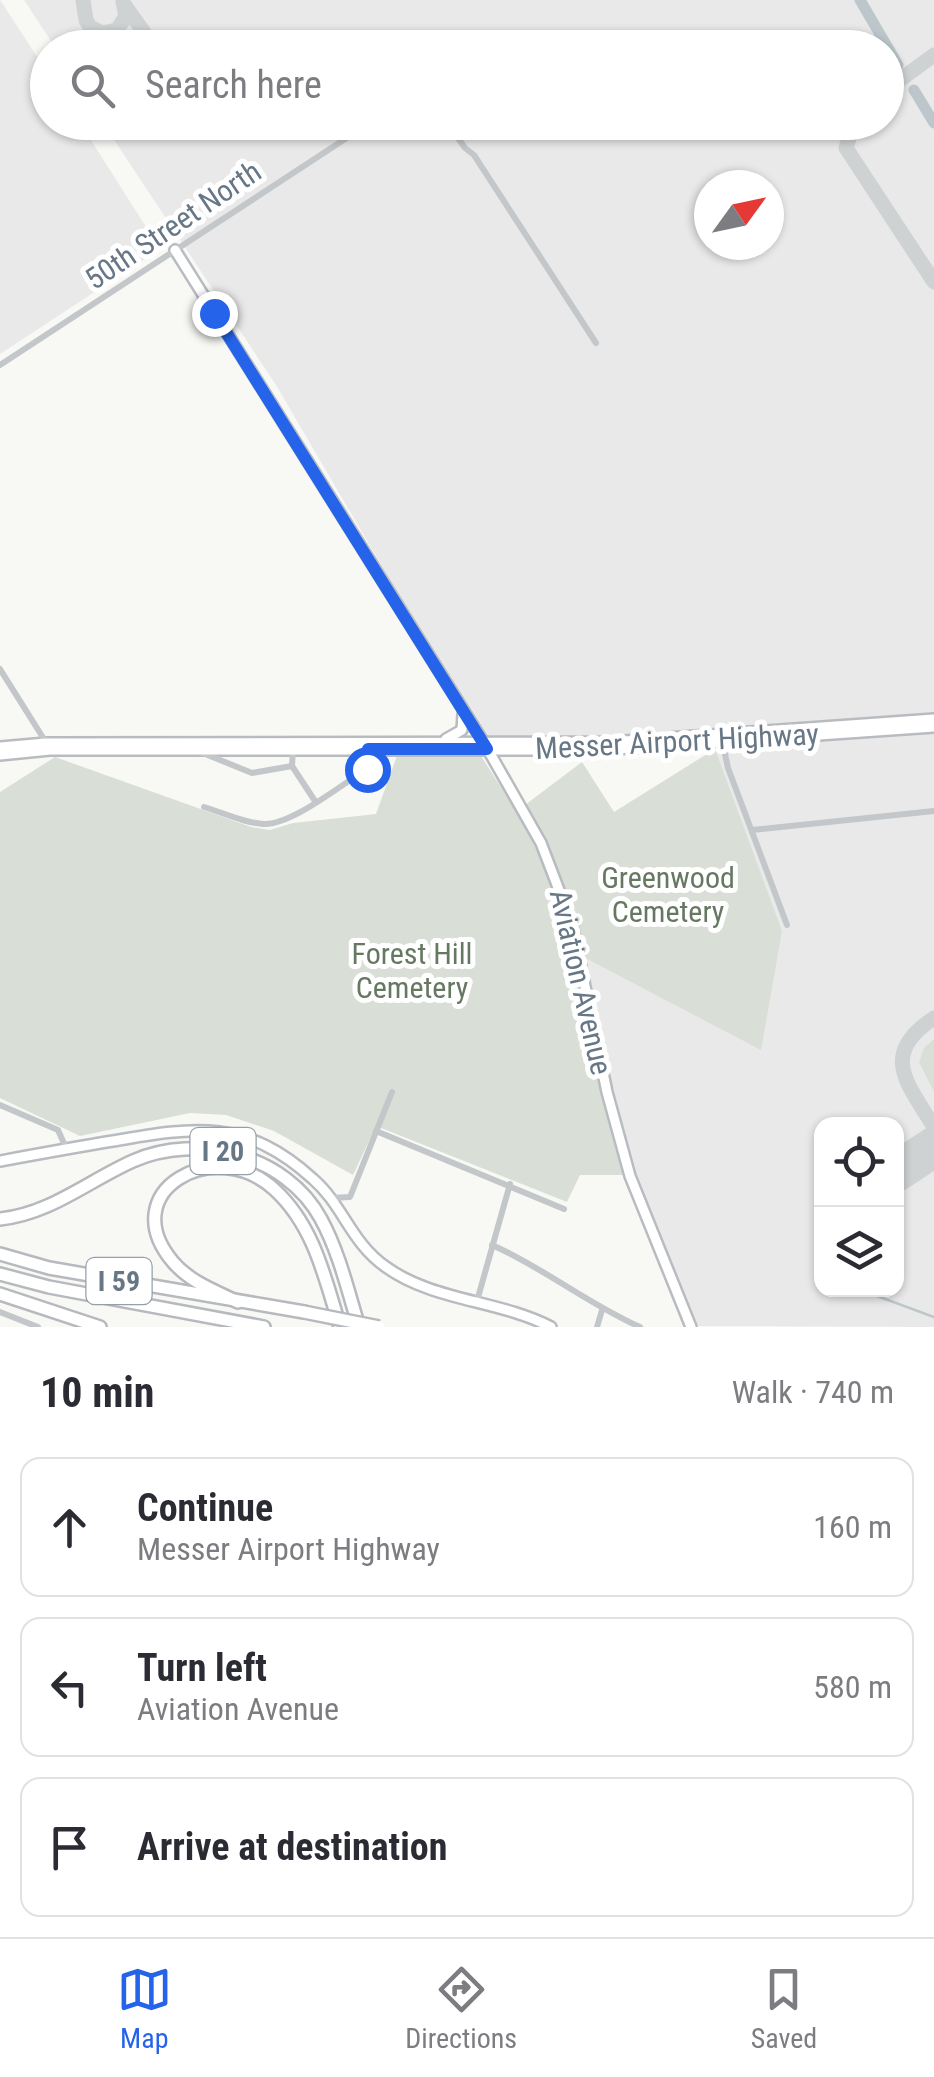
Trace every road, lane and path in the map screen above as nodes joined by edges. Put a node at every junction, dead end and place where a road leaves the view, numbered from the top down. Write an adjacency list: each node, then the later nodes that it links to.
1 (343, 140): 3 (street, 50th Street North)
2 (460, 140): 4 (street)
3 (175, 250): 5 (street, 50th Street North); 7 (main road, Aviation Avenue)
4 (596, 343)
5 (0, 365)
6 (0, 669): 14 (street)
7 (458, 702): 11 (main road); 12 (main road, Aviation Avenue)
8 (934, 719): 10 (main road, Messer Airport Highway)
9 (934, 727): 10 (main road, Messer Airport Highway)
10 (722, 738): 12 (main road, Messer Airport Highway); 17 (main road, Messer Airport Highway); 25 (street)
11 (442, 741): 12 (main road, Messer Airport Highway); 15 (main road, Messer Airport Highway)
12 (485, 745): 16 (main road, Messer Airport Highway); 17 (main road, Messer Airport Highway); 21 (main road, Aviation Avenue)
13 (0, 746): 14 (main road, Messer Airport Highway)
14 (48, 746): 15 (main road, Messer Airport Highway); 18 (main road, Messer Airport Highway); 19 (main road, Messer Airport Highway)
15 (294, 746): 16 (main road, Messer Airport Highway); 18 (main road, Messer Airport Highway); 20 (street)
16 (368, 749): 22 (street)
17 (502, 749): 21 (main road)
18 (194, 750): 20 (street)
19 (0, 754)
20 (292, 766): 22 (street)
21 (498, 768): 55 (main road, Aviation Avenue)
22 (315, 800): 23 (street)
23 (204, 806)
24 (934, 811): 25 (street)
25 (752, 830): 26 (street)
26 (787, 925)
27 (392, 1092): 29 (street)
28 (0, 1105): 30 (street)
29 (376, 1131): 32 (street); 33 (street)
30 (66, 1149): 31 (main road); 34 (main road)
31 (0, 1161)
32 (510, 1184): 35 (street); 38 (street)
33 (350, 1196): 34 (street); 37 (street)
34 (330, 1198): 37 (main road)
35 (564, 1208)
36 (0, 1218): 50 (highway, I 20)
37 (343, 1220): 42 (main road)
38 (492, 1245): 42 (street); 44 (street)
39 (0, 1254): 43 (highway, I 59)
40 (0, 1274): 48 (highway, I 59)
41 (0, 1294): 47 (highway)
42 (477, 1301): 52 (main road)
43 (238, 1302): 49 (highway); 51 (highway, I 59, bridge)
44 (602, 1310): 53 (street); 54 (street)
45 (0, 1312): 46 (street)
46 (34, 1326)
47 (100, 1327)
48 (264, 1327)
49 (340, 1327)
50 (359, 1327)
51 (379, 1327)
52 (551, 1327)
53 (597, 1327)
54 (640, 1327)
55 (691, 1327)

